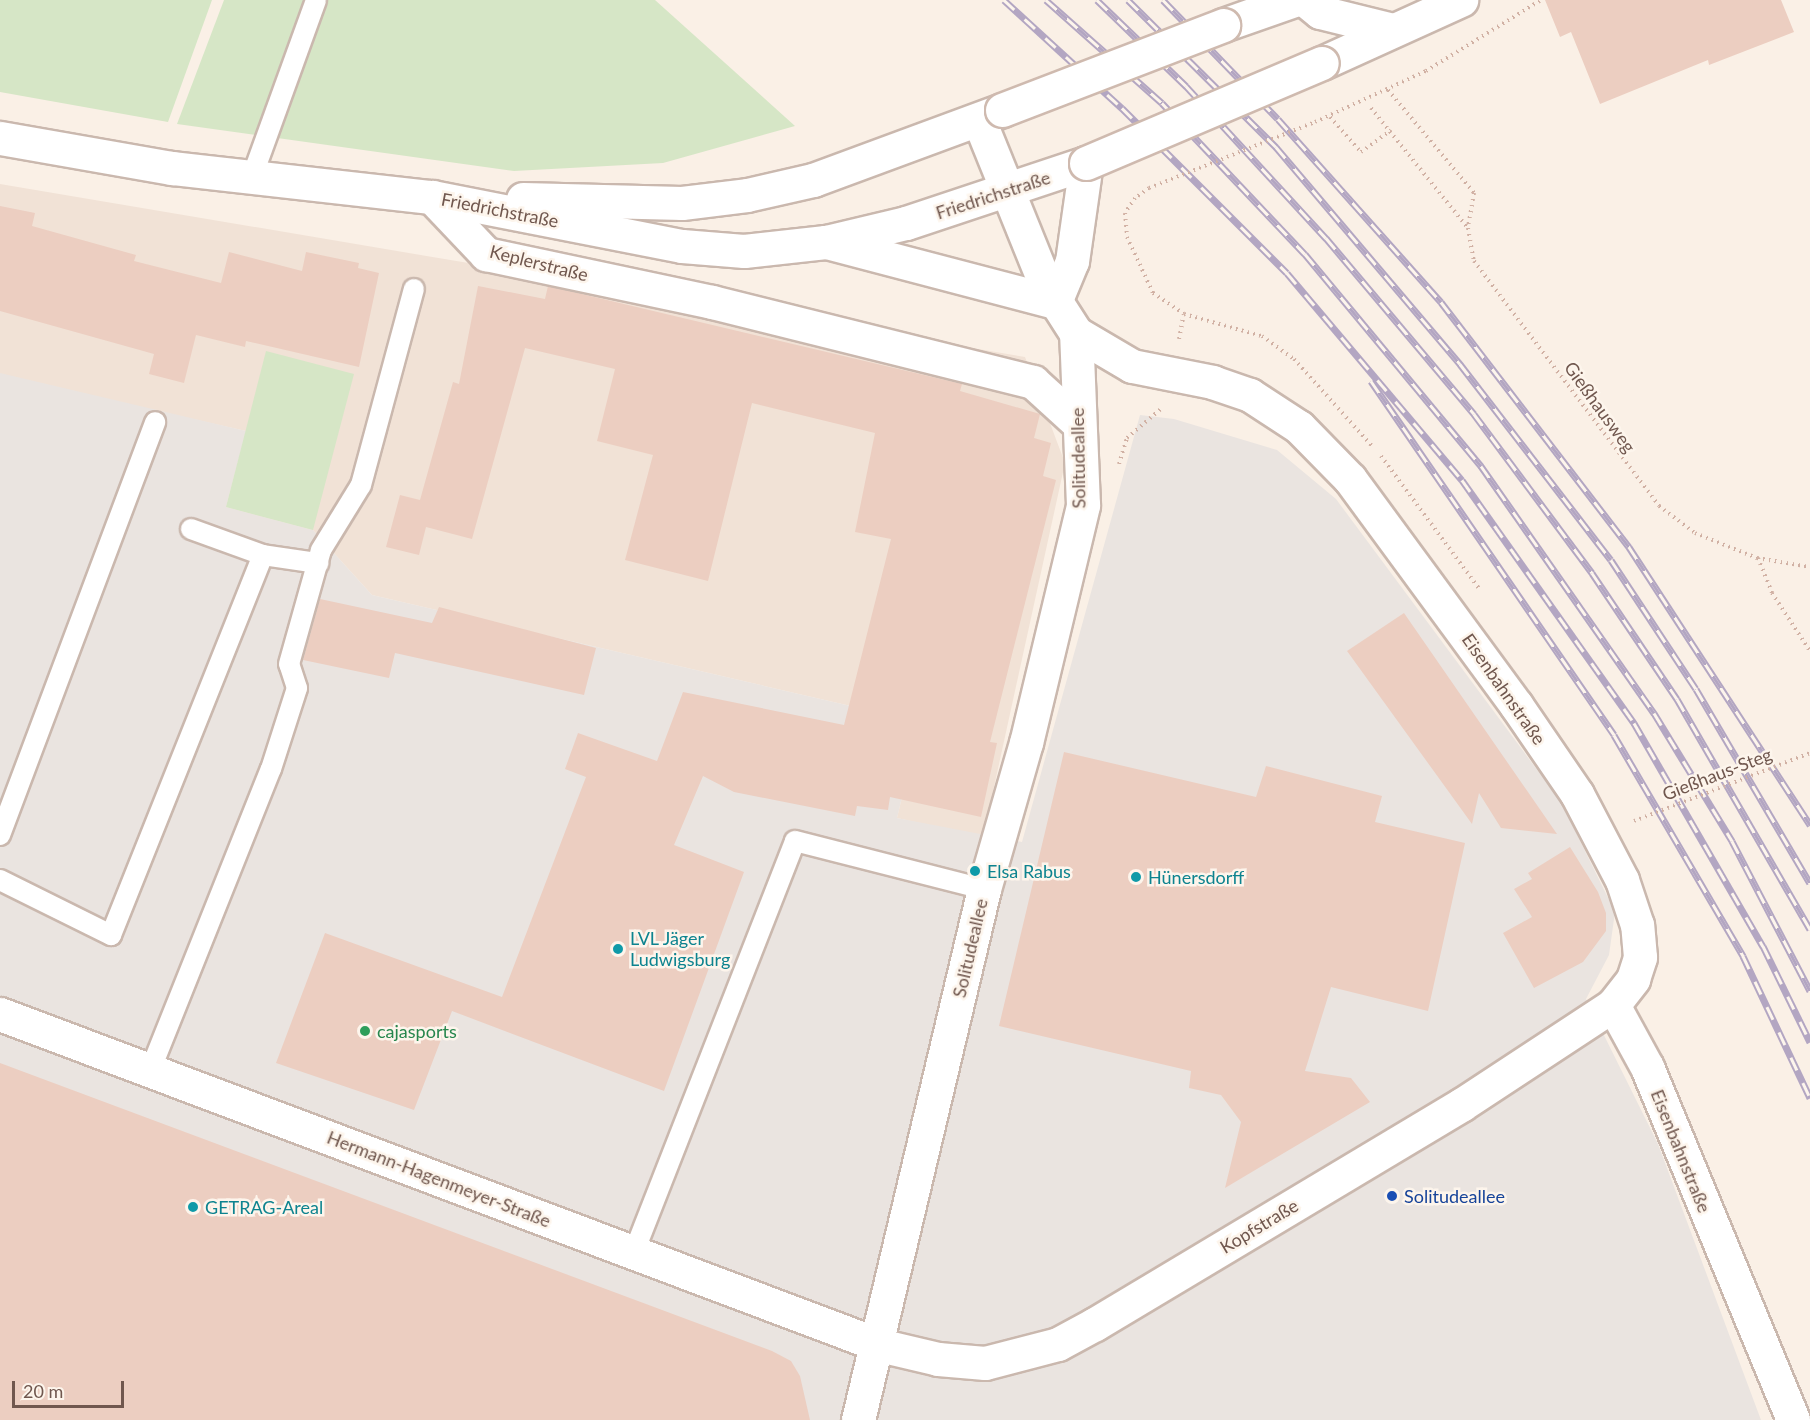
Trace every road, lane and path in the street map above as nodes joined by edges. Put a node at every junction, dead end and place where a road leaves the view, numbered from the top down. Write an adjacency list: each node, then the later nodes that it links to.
1 (316, 0): 17 (lane)
2 (1294, 0): 7 (street, Friedrichstraße)
3 (1305, 0): 6 (street)
4 (1461, 0): 8 (street, Friedrichstraße)
5 (1541, 0): 10 (path)
6 (1340, 9): 8 (street); 9 (street)
7 (1227, 12): 12 (street, Friedrichstraße, bridge)
8 (1393, 30): 9 (street, Friedrichstraße)
9 (1322, 63): 16 (street, Friedrichstraße, bridge)
10 (1388, 90): 13 (path); 20 (path)
11 (1371, 108): 14 (path)
12 (990, 115): 18 (street, Eisenbahnstraße); 19 (street, Friedrichstraße)
13 (1330, 117): 14 (path); 25 (path, bridge)
14 (1391, 130): 20 (path)
15 (0, 138): 17 (street)
16 (1086, 163): 18 (street, Friedrichstraße); 23 (street)
17 (252, 177): 19 (street)
18 (1008, 192): 21 (street, Friedrichstraße); 23 (street, Eisenbahnstraße)
19 (432, 197): 21 (street, Friedrichstraße); 27 (street, Keplerstraße)
20 (1468, 228): 31 (path, Gießhausweg)
21 (826, 242): 23 (street)
22 (414, 289): 32 (lane)
23 (1055, 302): 24 (street, Eisenbahnstraße)
24 (1076, 333): 25 (street, Eisenbahnstraße); 27 (street, Solitudeallee)
25 (1171, 374): 28 (path); 40 (street, Eisenbahnstraße)
26 (154, 422): 37 (lane)
27 (1077, 422): 39 (street, Solitudeallee)
28 (1117, 472)
29 (191, 529): 30 (lane)
30 (263, 555): 32 (lane); 38 (lane)
31 (1757, 558): 33 (path, Gießhausweg); 34 (path)
32 (318, 563): 42 (lane)
33 (1810, 567)
34 (1810, 651)
35 (1810, 753): 36 (path, Gießhaus-Steg, bridge)
36 (1634, 821)
37 (0, 835)
38 (0, 880)
39 (984, 889): 43 (lane); 44 (street, Solitudeallee)
40 (1613, 1005): 44 (street, Kopfstraße); 46 (street, Eisenbahnstraße)
41 (0, 1014): 42 (street, Hermann-Hagenmeyer-Straße)
42 (150, 1071): 43 (street, Hermann-Hagenmeyer-Straße)
43 (634, 1252): 44 (street, Hermann-Hagenmeyer-Straße)
44 (879, 1345): 45 (street, Solitudeallee)
45 (858, 1420)
46 (1793, 1420)

